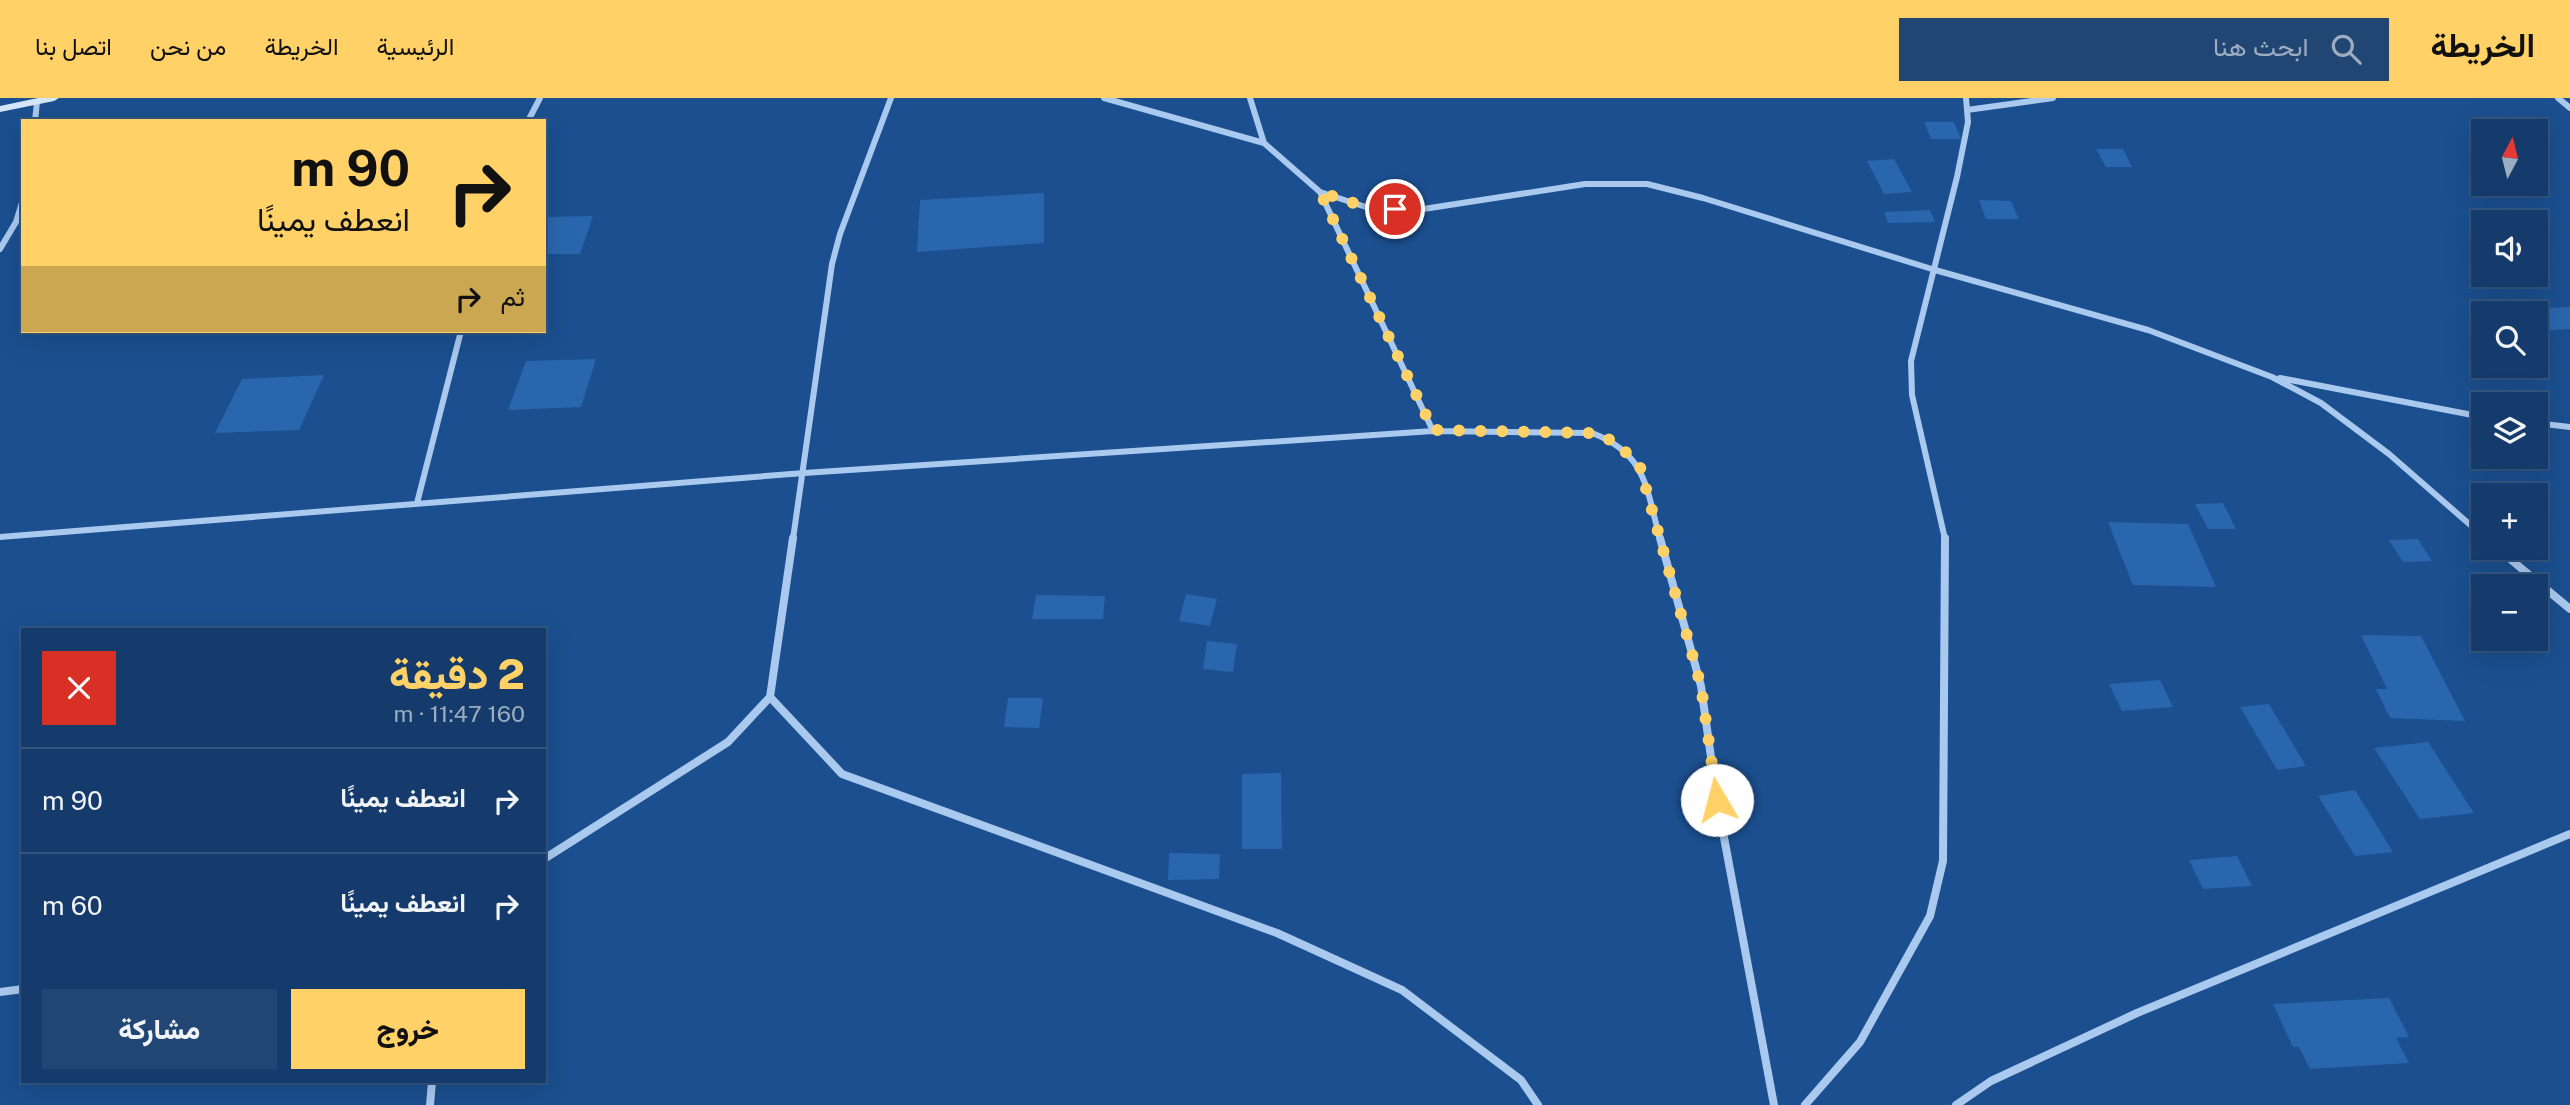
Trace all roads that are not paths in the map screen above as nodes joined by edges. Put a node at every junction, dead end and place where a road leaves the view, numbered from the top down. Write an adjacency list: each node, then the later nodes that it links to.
1 (54, 98): 9 (street)
2 (540, 98): 14 (street)
3 (891, 98): 26 (street)
4 (1104, 98): 15 (street)
5 (1250, 98): 15 (street)
6 (1966, 98): 12 (street)
7 (2053, 98): 12 (street)
8 (2558, 98): 10 (street)
9 (37, 102): 11 (street); 13 (street)
10 (2570, 108)
11 (0, 109)
12 (1967, 110): 19 (street)
13 (34, 119)
14 (529, 119)
15 (1264, 143): 16 (street)
16 (1320, 192): 19 (street); 25 (street)
17 (21, 206): 18 (street)
18 (0, 249)
19 (1934, 270): 21 (street); 41 (street)
20 (460, 333): 27 (street)
21 (2272, 377): 22 (street); 28 (street)
22 (2471, 415)
23 (2548, 424): 24 (street)
24 (2570, 427)
25 (1433, 430): 26 (street); 40 (street)
26 (804, 472): 27 (street); 32 (street)
27 (417, 503): 29 (street)
28 (2471, 526)
29 (0, 537)
30 (2511, 560): 31 (street)
31 (2570, 609)
32 (771, 697): 34 (street); 39 (street)
33 (2570, 834): 42 (street)
34 (546, 858)
35 (21, 989): 36 (street)
36 (0, 992)
37 (432, 1083): 38 (street)
38 (430, 1105)
39 (1538, 1105)
40 (1774, 1105)
41 (1805, 1105)
42 (1956, 1105)

